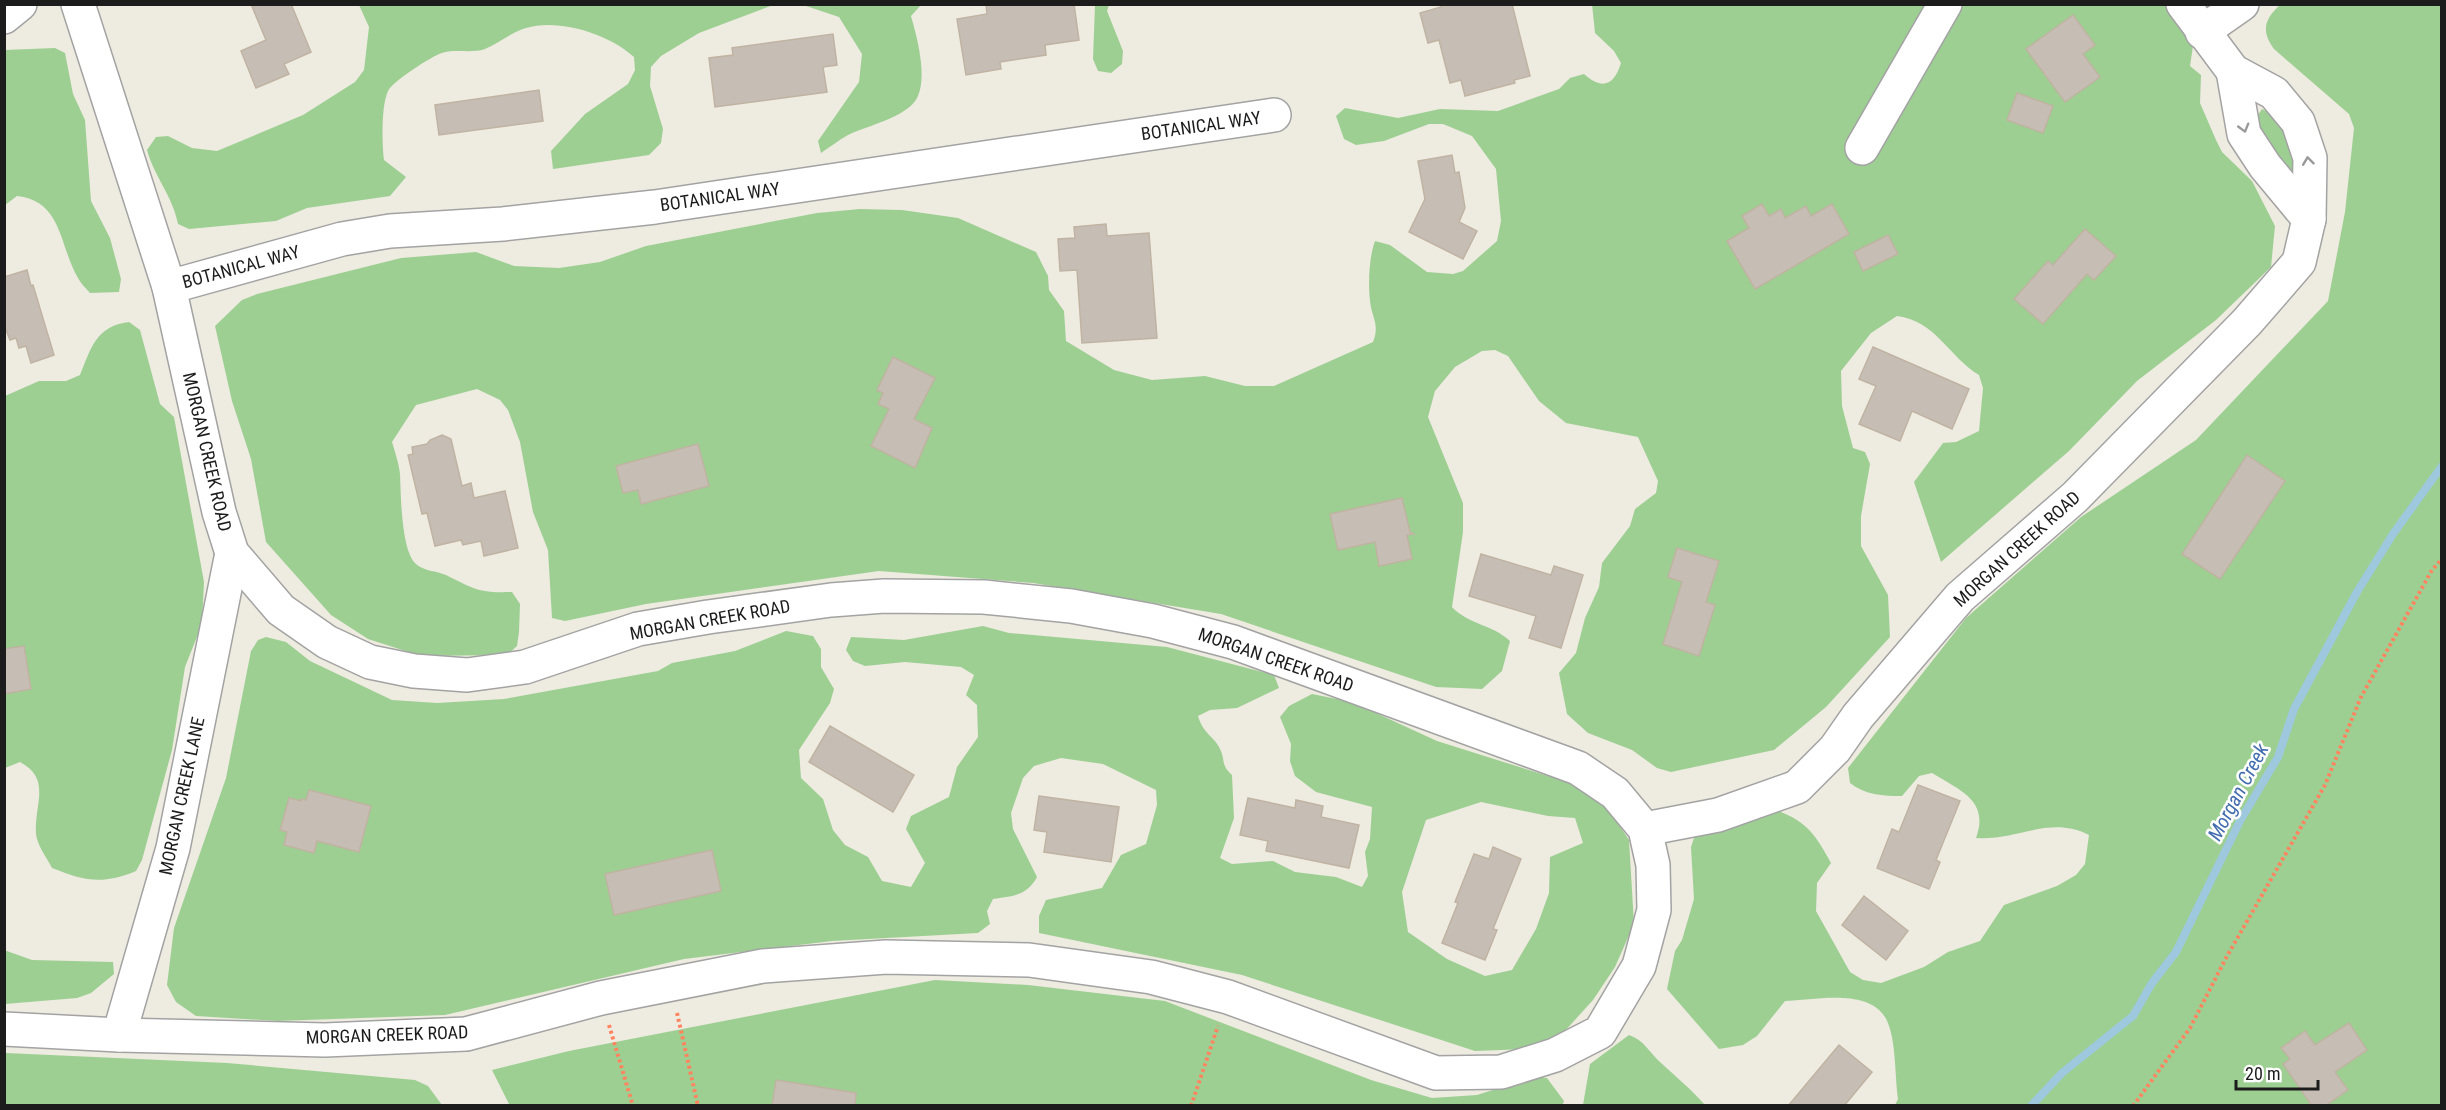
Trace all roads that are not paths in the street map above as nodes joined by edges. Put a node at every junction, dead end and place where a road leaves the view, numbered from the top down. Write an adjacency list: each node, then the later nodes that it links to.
1 (20, 4): 6 (street)
2 (78, 4): 12 (street, MORGAN CREEK ROAD)
3 (1945, 4): 10 (street)
4 (2183, 4): 7 (street, MORGAN CREEK ROAD)
5 (2242, 4): 7 (street)
6 (4, 17)
7 (2202, 32): 8 (street, MORGAN CREEK ROAD)
8 (2233, 71): 11 (street, MORGAN CREEK ROAD, one-way to 11); 11 (street, MORGAN CREEK ROAD, one-way to 8)
9 (1274, 115): 12 (street, BOTANICAL WAY)
10 (1863, 148)
11 (2309, 219): 14 (street, MORGAN CREEK ROAD)
12 (169, 287): 13 (street, MORGAN CREEK ROAD)
13 (232, 554): 14 (street, MORGAN CREEK ROAD); 16 (street, MORGAN CREEK LANE)
14 (1645, 829): 16 (street, MORGAN CREEK ROAD)
15 (4, 1029): 16 (street, MORGAN CREEK ROAD)
16 (120, 1035)

